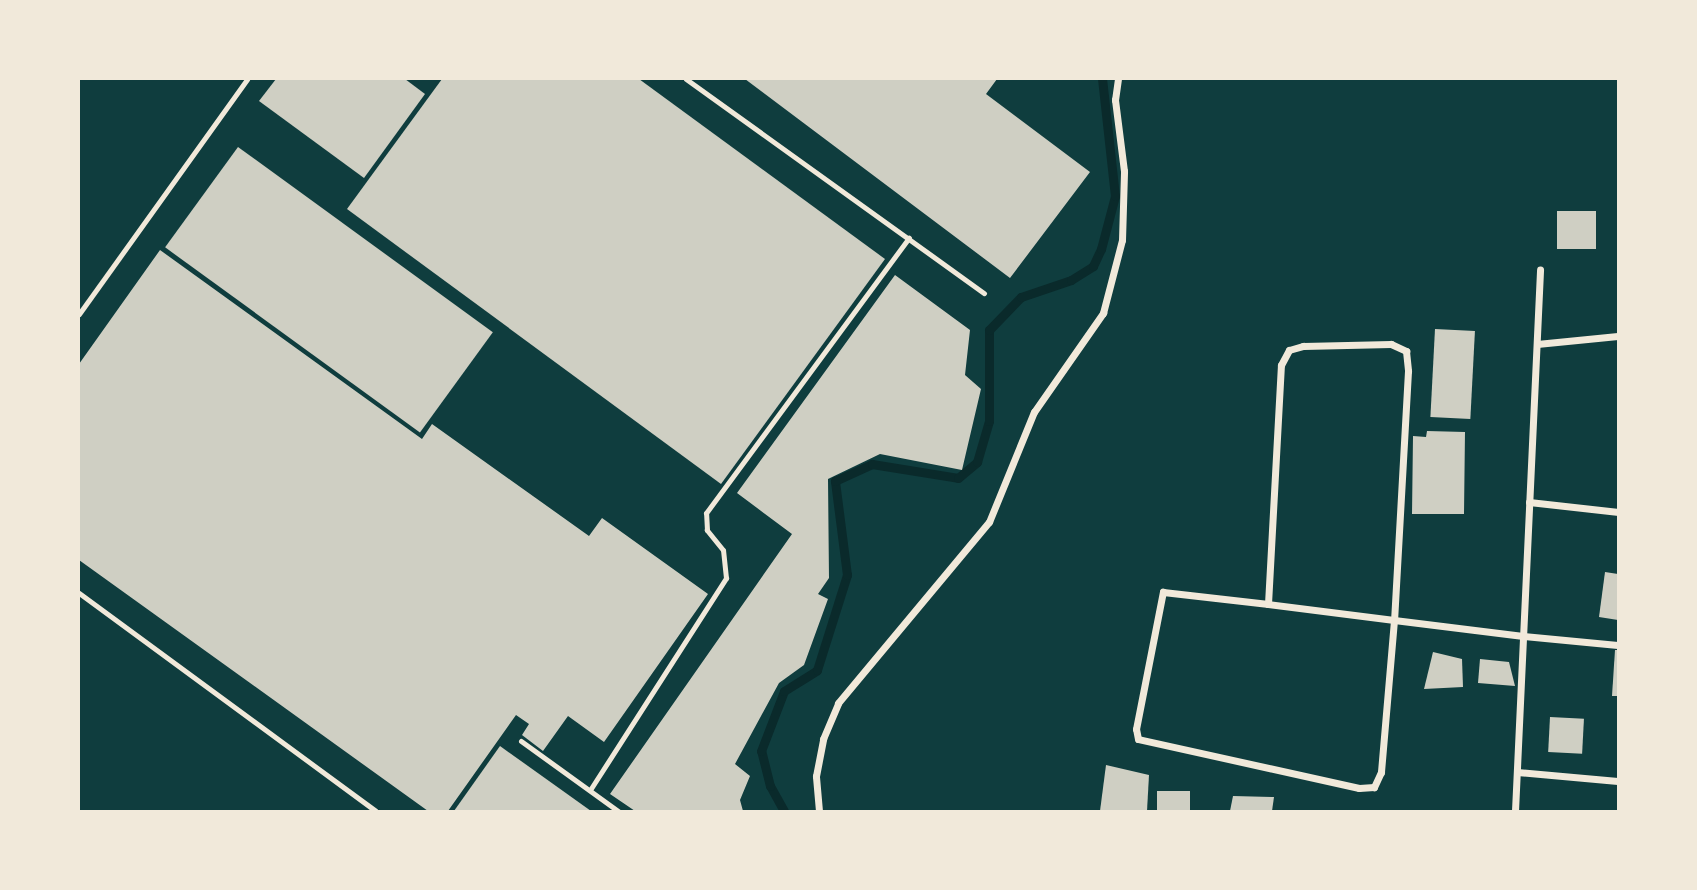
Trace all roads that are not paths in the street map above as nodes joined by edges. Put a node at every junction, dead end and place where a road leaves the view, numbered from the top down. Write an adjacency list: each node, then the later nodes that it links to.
1 (247, 79): 7 (lane)
2 (686, 79): 4 (lane)
3 (1118, 79): 23 (street)
4 (909, 239): 6 (lane); 20 (lane)
5 (1540, 270): 9 (street)
6 (984, 293)
7 (79, 314)
8 (1618, 336): 9 (street)
9 (1537, 344): 10 (street)
10 (1529, 502): 11 (street); 15 (street)
11 (1618, 512)
12 (79, 593): 21 (lane)
13 (1268, 604): 14 (street); 14 (street); 14 (street)
14 (1394, 620): 15 (street)
15 (1523, 636): 16 (street); 18 (street)
16 (1618, 645)
17 (521, 741): 20 (lane)
18 (1517, 772): 19 (street); 24 (street)
19 (1618, 781)
20 (590, 790): 22 (lane)
21 (376, 811)
22 (618, 811)
23 (819, 811)
24 (1515, 811)

